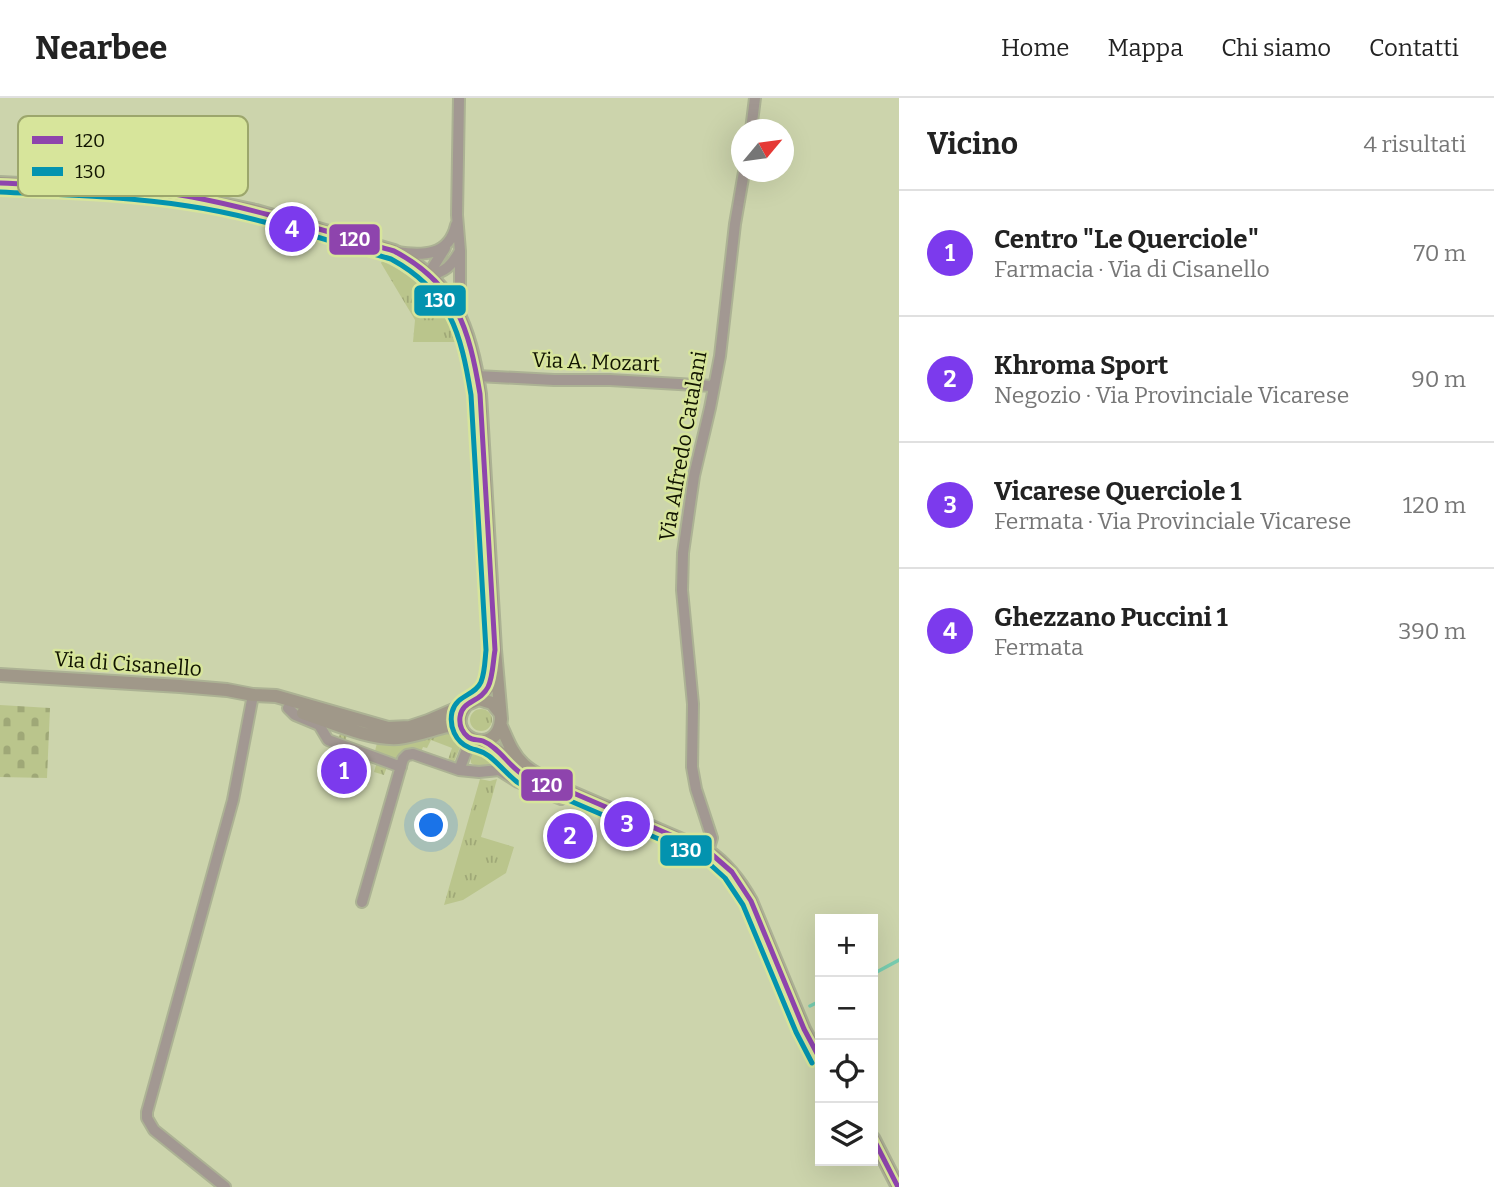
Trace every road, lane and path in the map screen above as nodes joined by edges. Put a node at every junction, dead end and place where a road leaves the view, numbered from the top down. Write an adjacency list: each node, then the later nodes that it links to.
1 (459, 98): 8 (street)
2 (755, 98): 3 (street)
3 (752, 119)
4 (742, 182): 15 (street, Via Alfredo Catalani)
5 (0, 183): 6 (main road)
6 (18, 184)
7 (180, 196): 10 (main road)
8 (457, 215): 9 (street); 11 (street)
9 (449, 243): 10 (street); 12 (street)
10 (394, 251): 12 (main road)
11 (460, 251): 12 (street); 13 (street)
12 (428, 275): 13 (main road)
13 (460, 316): 14 (main road)
14 (477, 376): 15 (street, Via A. Mozart); 16 (main road)
15 (713, 386): 29 (street, Via Alfredo Catalani)
16 (495, 650): 19 (main road); 23 (main road)
17 (0, 676): 18 (main road, Via di Cisanello)
18 (253, 695): 21 (main road, Via di Cisanello); 22 (main road, Via di Cisanello); 33 (street)
19 (479, 699): 20 (main road); 23 (main road)
20 (466, 705): 22 (main road, Via di Cisanello); 24 (main road)
21 (288, 708): 22 (main road, Via di Cisanello); 25 (street)
22 (339, 720): 24 (main road, Via di Cisanello); 25 (street)
23 (500, 720): 24 (main road); 28 (main road)
24 (472, 738): 27 (street); 28 (main road)
25 (328, 740): 26 (street)
26 (401, 767): 27 (street); 30 (street)
27 (459, 770): 28 (street)
28 (566, 795): 29 (main road)
29 (708, 851): 31 (main road)
30 (362, 902)
31 (815, 1050)
32 (878, 1148): 34 (main road)
33 (225, 1187)
34 (898, 1187)

